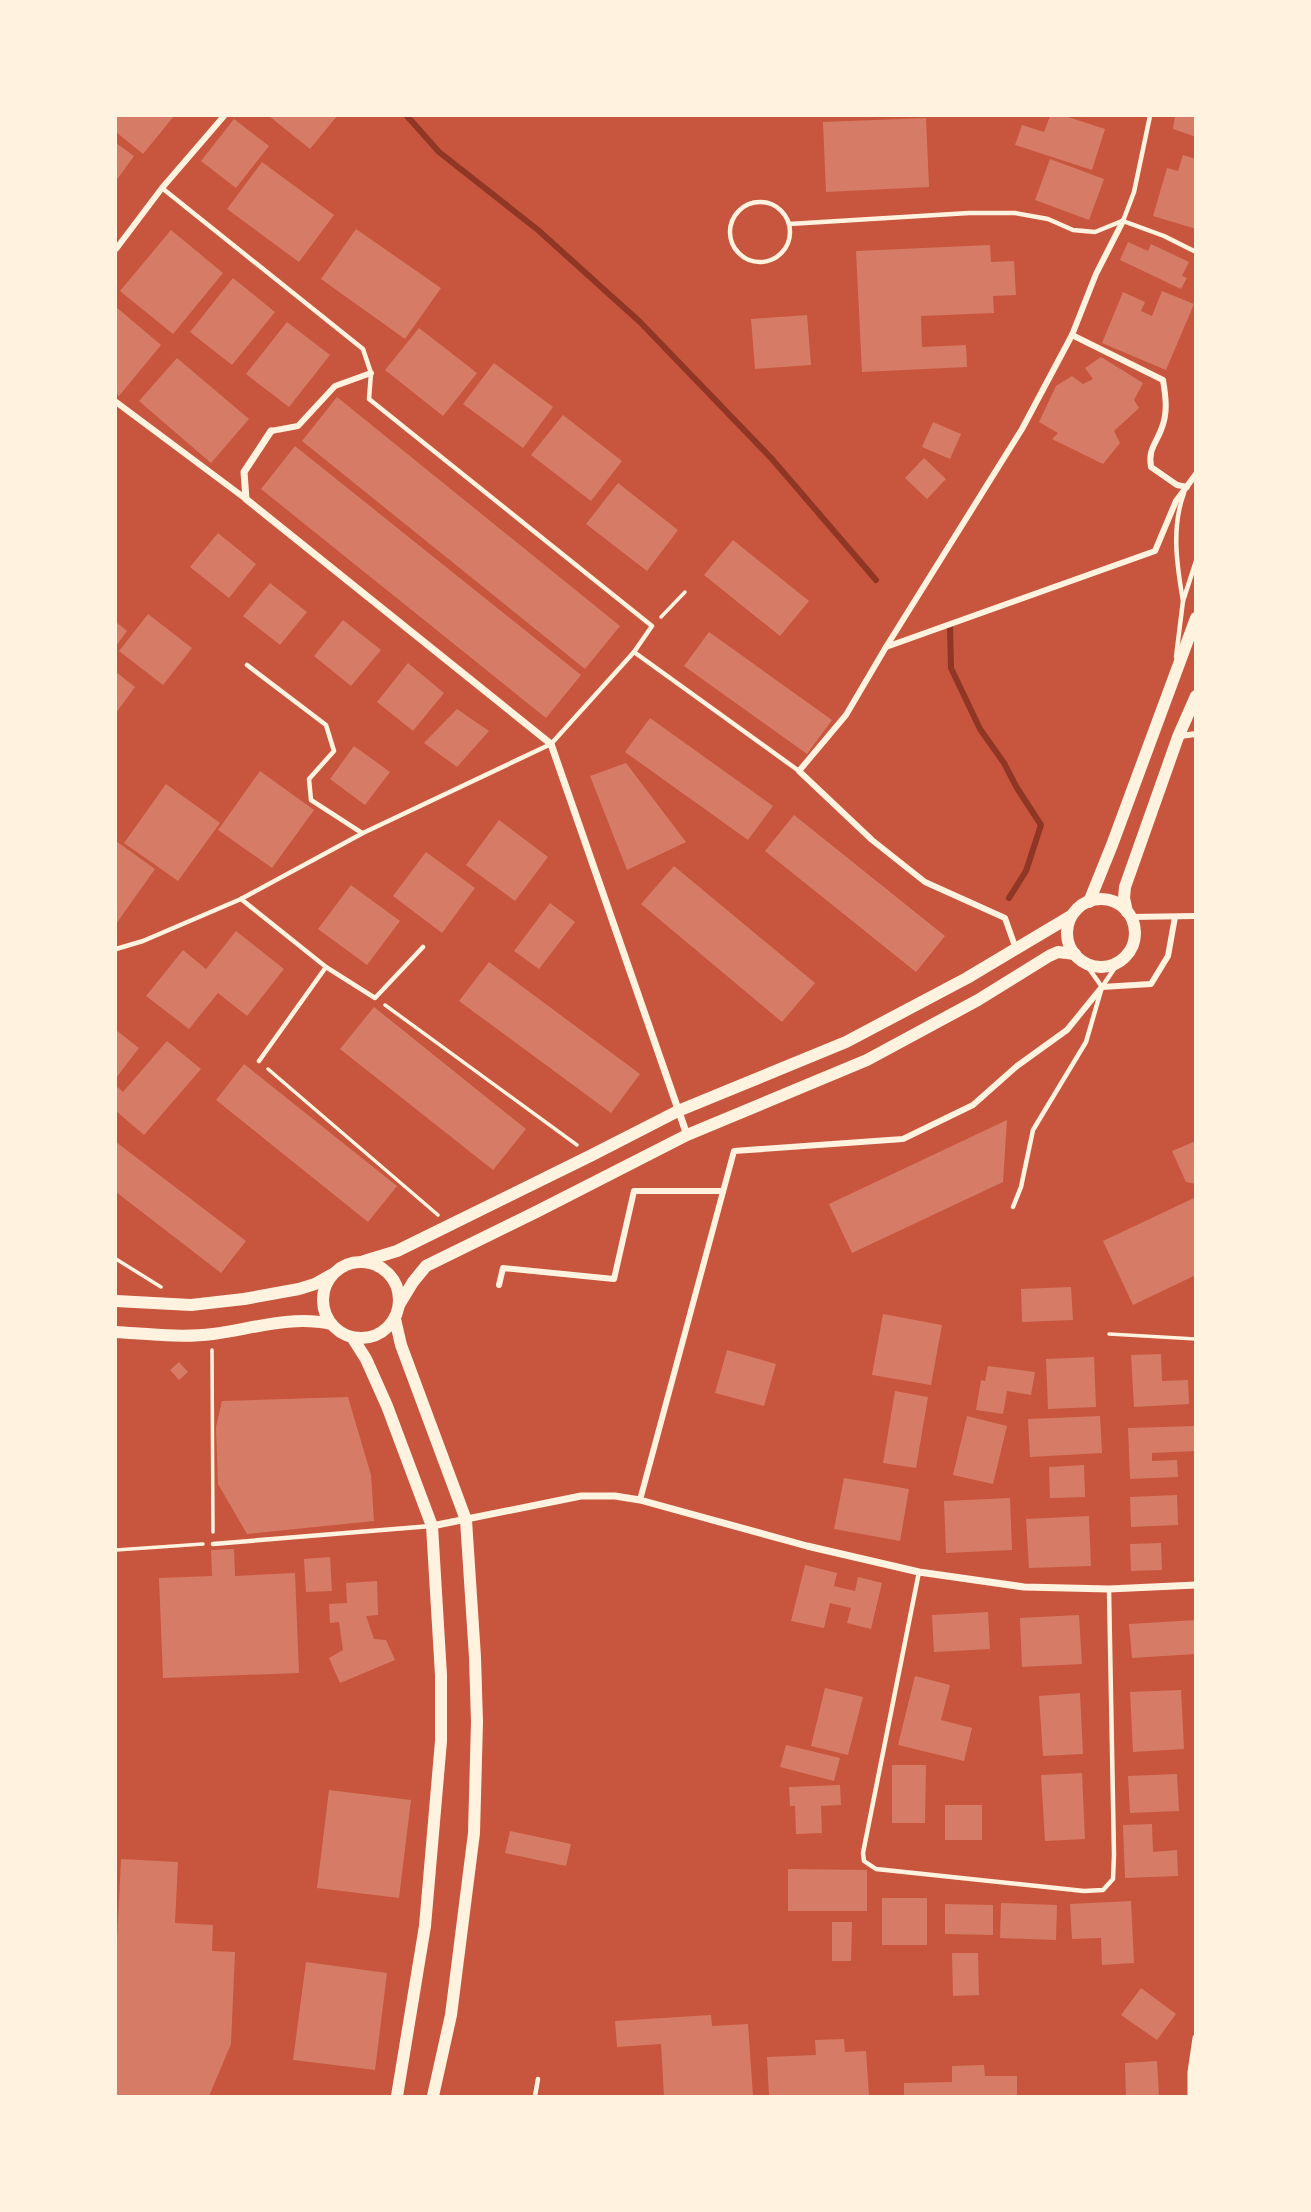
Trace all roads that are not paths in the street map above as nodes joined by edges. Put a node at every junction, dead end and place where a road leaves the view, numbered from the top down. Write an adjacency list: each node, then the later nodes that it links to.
1 (224, 116): 3 (street)
2 (1150, 116): 4 (lane)
3 (162, 188): 6 (street); 9 (lane)
4 (1123, 221): 5 (lane); 7 (lane); 8 (street)
5 (789, 224): 5 (lane)
6 (116, 248)
7 (1195, 252)
8 (1072, 335): 13 (street); 18 (street)
9 (371, 373): 11 (street); 19 (lane)
10 (116, 402): 14 (street)
11 (271, 431): 14 (street)
12 (1195, 472): 13 (street)
13 (1186, 487): 16 (lane); 18 (street)
14 (246, 499): 25 (street)
15 (1195, 561): 16 (lane)
16 (1183, 601): 21 (lane)
17 (1195, 618): 21 (main road)
18 (886, 647): 26 (street)
19 (634, 652): 25 (lane); 26 (lane)
20 (247, 665): 27 (lane)
21 (1174, 672): 29 (main road)
22 (1195, 696): 24 (main road)
23 (1195, 734): 24 (street)
24 (1178, 737): 30 (main road)
25 (551, 744): 27 (lane); 43 (street)
26 (799, 771): 36 (street)
27 (363, 833): 28 (lane)
28 (241, 899): 35 (lane); 40 (lane)
29 (1089, 902): 30 (main road); 32 (main road)
30 (1128, 914): 33 (street); 38 (main road)
31 (1195, 915): 33 (street)
32 (1071, 916): 36 (main road); 37 (main road)
33 (1175, 917): 41 (street)
34 (423, 947): 40 (lane)
35 (116, 949)
36 (1016, 950): 43 (main road)
37 (1075, 954): 39 (main road); 44 (main road)
38 (1120, 960): 39 (main road); 41 (lane)
39 (1086, 963): 41 (lane)
40 (326, 967): 42 (lane)
41 (1102, 987): 45 (street); 46 (lane)
42 (259, 1061)
43 (678, 1111): 44 (street); 47 (main road)
44 (687, 1135): 51 (main road)
45 (723, 1191): 49 (street); 56 (street)
46 (1013, 1207)
47 (363, 1261): 48 (main road); 51 (main road)
48 (331, 1275): 50 (main road); 53 (main road)
49 (499, 1285)
50 (116, 1301)
51 (399, 1305): 52 (main road)
52 (395, 1319): 55 (main road); 57 (main road)
53 (331, 1324): 54 (main road); 55 (main road)
54 (116, 1332)
55 (352, 1337): 58 (main road)
56 (640, 1500): 57 (street); 60 (street)
57 (466, 1521): 58 (street); 66 (main road)
58 (432, 1526): 59 (lane); 65 (main road)
59 (213, 1544)
60 (919, 1572): 62 (street); 62 (lane)
61 (1195, 1585): 62 (street)
62 (1109, 1589)
63 (1195, 2038): 68 (street)
64 (538, 2079): 67 (lane)
65 (397, 2096)
66 (433, 2096)
67 (535, 2096)
68 (1191, 2096)

